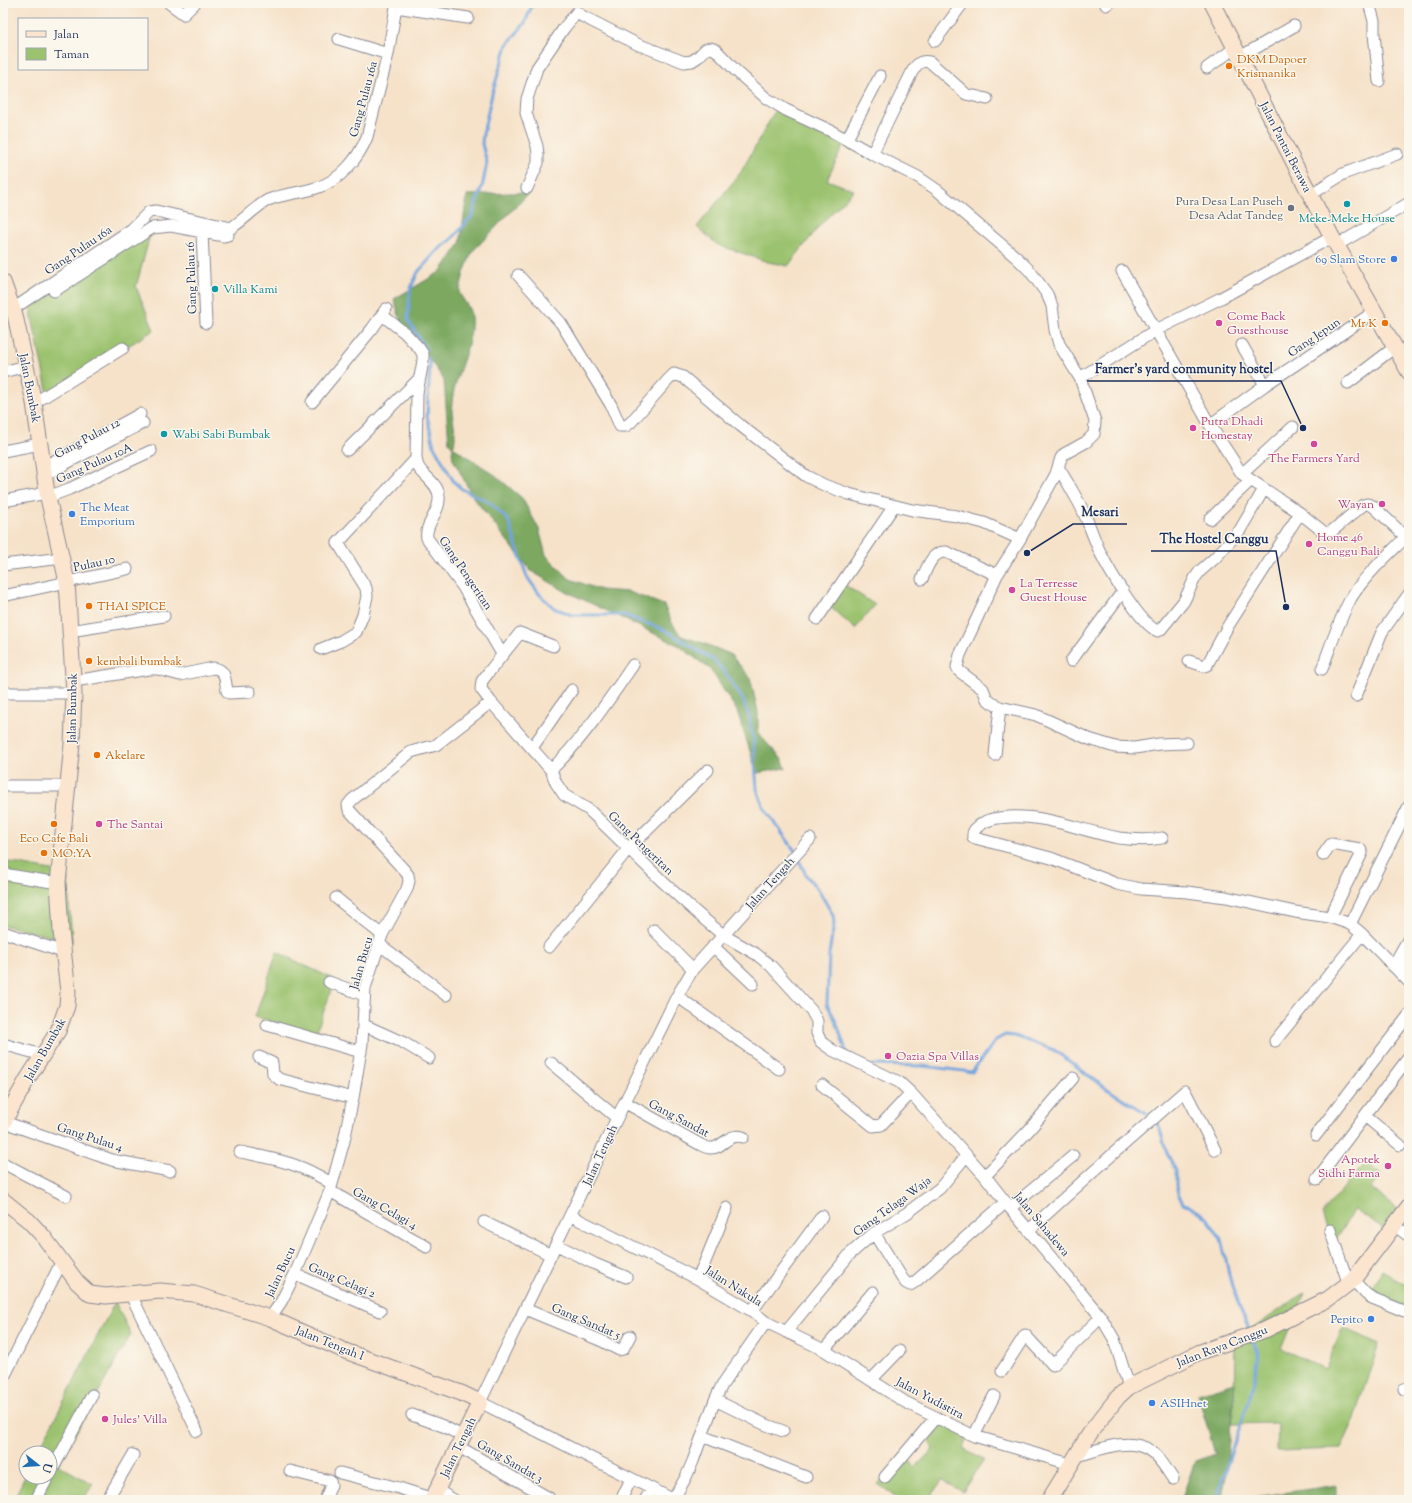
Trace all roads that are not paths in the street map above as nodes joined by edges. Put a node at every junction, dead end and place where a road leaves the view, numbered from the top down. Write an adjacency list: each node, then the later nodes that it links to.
1 (169, 3): 2 (street)
2 (195, 3)
3 (963, 3): 11 (street)
4 (1212, 3): 12 (street, Jalan Pantai Berawa)
5 (1370, 3): 16 (street)
6 (396, 5): 8 (street, Gang Pulau 16a); 13 (street, Gang Pulau 16a)
7 (578, 7): 18 (street); 21 (street)
8 (468, 18)
9 (1294, 26): 12 (street)
10 (339, 39): 13 (street)
11 (935, 41)
12 (1238, 53): 14 (street); 22 (street, Jalan Pantai Berawa)
13 (388, 54): 30 (street, Gang Pulau 16a)
14 (1207, 68)
15 (880, 76): 18 (street)
16 (1378, 81)
17 (987, 99): 19 (street)
18 (846, 139): 19 (street)
19 (872, 154): 40 (street)
20 (1397, 154): 22 (street)
21 (527, 188)
22 (1310, 195): 26 (street, Jalan Pantai Berawa)
23 (1409, 203): 26 (street)
24 (202, 232): 25 (street, Gang Pulau 16); 30 (street, Gang Pulau 16); 32 (street, Gang Pulau 16)
25 (228, 235)
26 (1334, 241): 31 (street, Jalan Pantai Berawa); 33 (street)
27 (1122, 271): 33 (street)
28 (518, 275): 60 (street)
29 (3, 282): 30 (street, Jalan Bumbak)
30 (14, 312): 37 (street, Jalan Bumbak)
31 (1374, 312): 35 (street, Jalan Pantai Berawa); 43 (street, Gang Jepun)
32 (206, 323)
33 (1156, 330): 40 (street); 47 (street)
34 (1242, 345): 43 (street)
35 (1395, 347): 38 (street, Jalan Pantai Berawa); 42 (street)
36 (123, 348): 45 (street)
37 (26, 366): 39 (street); 45 (street, Jalan Bumbak)
38 (1408, 368)
39 (3, 372)
40 (1080, 378): 54 (street)
41 (419, 379): 44 (street, Gang Pengeritan); 50 (street); 53 (street, Gang Pengeritan)
42 (1348, 383)
43 (1265, 385): 47 (street, Gang Jepun)
44 (312, 402)
45 (34, 403): 49 (street, Jalan Bumbak)
46 (141, 418): 55 (street, Gang Pulau 12)
47 (1210, 425): 56 (street)
48 (1293, 427): 56 (street)
49 (40, 444): 51 (street); 55 (street, Jalan Bumbak)
50 (347, 450)
51 (3, 451)
52 (151, 451): 58 (street, Gang Pulau 10A)
53 (416, 459): 78 (street); 79 (street, Gang Pengeritan)
54 (1058, 467): 64 (street); 71 (street)
55 (43, 471): 58 (street, Jalan Bumbak)
56 (1246, 477): 57 (street); 62 (street)
57 (1264, 489): 61 (street); 71 (street)
58 (48, 495): 59 (street, Gang Pulau 10A); 65 (street, Jalan Bumbak)
59 (3, 501)
60 (894, 506): 64 (street); 75 (street)
61 (1300, 513): 63 (street); 80 (street)
62 (1210, 519)
63 (1408, 538): 83 (street)
64 (1020, 539): 68 (street)
65 (62, 558): 66 (street); 70 (street, Jalan Bumbak)
66 (3, 565)
67 (127, 569): 70 (street, Pulau 10)
68 (997, 575): 69 (street); 90 (street)
69 (922, 579)
70 (67, 582): 73 (street, Pulau 10); 76 (street, Jalan Bumbak)
71 (1124, 591): 81 (street)
72 (1409, 594): 88 (street)
73 (3, 596)
74 (164, 616): 76 (street)
75 (817, 619)
76 (70, 631): 84 (street, Jalan Bumbak)
77 (553, 646): 79 (street, Gang Pengeritan)
78 (321, 649)
79 (502, 654): 89 (street, Gang Pengeritan)
80 (1189, 661)
81 (1071, 662)
82 (633, 664): 94 (street)
83 (1322, 669)
84 (74, 687): 86 (street); 87 (street); 97 (street, Jalan Bumbak)
85 (572, 690): 92 (street)
86 (250, 692)
87 (3, 693)
88 (1356, 696)
89 (491, 702): 92 (street, Gang Pengeritan); 113 (street, Jalan Bucu)
90 (1000, 707): 91 (street); 93 (street)
91 (1187, 743)
92 (532, 748): 94 (street, Gang Pengeritan)
93 (995, 755)
94 (550, 770): 101 (street, Gang Pengeritan)
95 (708, 770): 101 (street)
96 (3, 786): 97 (street)
97 (68, 786): 104 (street, Jalan Bumbak)
98 (1409, 806): 107 (street)
99 (1162, 838): 106 (street)
100 (810, 839): 111 (street, Jalan Tengah)
101 (629, 848): 111 (street, Gang Pengeritan); 115 (street)
102 (1323, 855): 106 (street)
103 (3, 874): 104 (street)
104 (58, 883): 116 (street, Jalan Bumbak)
105 (336, 898): 113 (street)
106 (1330, 917): 107 (street)
107 (1350, 924): 110 (street)
108 (654, 930): 119 (street)
109 (3, 932): 116 (street)
110 (1362, 934): 118 (street); 129 (street)
111 (723, 935): 114 (street, Jalan Tengah); 140 (street, Jalan Sahadewa)
112 (1409, 938): 118 (street)
113 (380, 939): 123 (street, Jalan Bucu); 124 (street)
114 (713, 946): 119 (street, Jalan Tengah); 122 (street)
115 (549, 947)
116 (64, 952): 132 (street, Jalan Bumbak)
117 (1409, 958): 118 (street)
118 (1397, 969): 121 (street)
119 (693, 970): 125 (street, Jalan Tengah)
120 (329, 982): 123 (street)
121 (1409, 982)
122 (753, 984)
123 (364, 995): 128 (street, Jalan Bucu)
124 (446, 995)
125 (677, 996): 137 (street); 142 (street, Jalan Tengah)
126 (1409, 1014): 146 (street)
127 (266, 1025): 131 (street)
128 (364, 1025): 131 (street, Jalan Bucu); 135 (street)
129 (1275, 1041)
130 (3, 1044): 132 (street)
131 (361, 1052): 141 (street, Jalan Bucu)
132 (42, 1055): 145 (street, Jalan Bumbak)
133 (260, 1057): 141 (street)
134 (1409, 1057): 143 (street)
135 (429, 1058)
136 (551, 1063): 144 (street)
137 (779, 1069)
138 (1073, 1078): 155 (street)
139 (822, 1084): 140 (street)
140 (911, 1093): 151 (street, Jalan Sahadewa)
141 (353, 1098): 157 (street, Jalan Bucu)
142 (626, 1103): 144 (street, Jalan Tengah); 147 (street, Gang Sandat)
143 (1365, 1116): 148 (street); 156 (street)
144 (617, 1118): 163 (street, Jalan Tengah)
145 (3, 1122): 154 (street, Gang Pulau 4)
146 (1316, 1135)
147 (743, 1137)
148 (1400, 1145)
149 (1215, 1150): 167 (street)
150 (240, 1152): 157 (street, Gang Celagi 4)
151 (966, 1156): 155 (street, Jalan Sahadewa); 169 (street, Gang Telaga Waja)
152 (1073, 1156): 160 (street)
153 (3, 1163): 158 (street)
154 (170, 1172)
155 (985, 1176): 160 (street, Jalan Sahadewa)
156 (1317, 1179)
157 (331, 1187): 171 (street, Gang Celagi 4); 174 (street, Jalan Bucu)
158 (66, 1196)
159 (3, 1200): 173 (street, Jalan Tengah I)
160 (1008, 1205): 167 (street, Jalan Sahadewa); 169 (street)
161 (1409, 1206): 166 (street, Jalan Raya Canggu)
162 (726, 1208): 176 (street)
163 (571, 1216): 172 (street, Jalan Tengah); 176 (street, Jalan Nakula)
164 (822, 1216): 182 (street)
165 (484, 1222): 172 (street)
166 (1394, 1225): 170 (street); 177 (street, Jalan Raya Canggu)
167 (1030, 1230): 184 (street, Jalan Sahadewa)
168 (1330, 1230): 177 (street)
169 (874, 1234): 187 (street, Gang Telaga Waja)
170 (1409, 1236)
171 (427, 1247)
172 (554, 1250): 175 (street); 180 (street, Jalan Tengah)
173 (62, 1261): 179 (street, Jalan Tengah I); 192 (street)
174 (295, 1274): 181 (street, Gang Celagi 2); 185 (street, Jalan Bucu)
175 (626, 1277)
176 (698, 1279): 182 (street, Jalan Nakula)
177 (1351, 1283): 183 (street); 194 (street, Jalan Raya Canggu)
178 (873, 1292): 189 (street)
179 (130, 1293): 185 (street, Jalan Tengah I); 202 (street)
180 (525, 1309): 188 (street, Gang Sandat 5); 198 (street, Jalan Tengah)
181 (380, 1311)
182 (752, 1311): 186 (street, Jalan Nakula)
183 (1409, 1313)
184 (1101, 1317): 191 (street); 194 (street, Jalan Sahadewa)
185 (270, 1318): 198 (street, Jalan Tengah I)
186 (766, 1322): 187 (street, Jalan Yudistira); 197 (street, Jalan Nakula)
187 (786, 1332): 189 (street, Jalan Yudistira)
188 (630, 1336)
189 (824, 1350): 193 (street, Jalan Yudistira)
190 (899, 1351): 193 (street)
191 (1002, 1371)
192 (3, 1379)
193 (871, 1380): 200 (street, Jalan Yudistira)
194 (1130, 1387): 208 (street, Jalan Raya Canggu)
195 (92, 1395): 207 (street)
196 (994, 1396): 204 (street)
197 (715, 1400): 201 (street); 203 (street, Jalan Nakula)
198 (480, 1402): 205 (street, Jalan Tengah); 213 (street, Jalan Tengah I)
199 (412, 1416): 205 (street, Gang Sandat 3)
200 (936, 1417): 204 (street, Jalan Yudistira); 212 (street)
201 (783, 1431)
202 (197, 1432)
203 (702, 1436): 211 (street); 219 (street, Jalan Nakula)
204 (974, 1436): 208 (street, Jalan Yudistira)
205 (461, 1442): 217 (street, Jalan Tengah); 218 (street, Gang Sandat 3)
206 (133, 1455): 221 (street)
207 (58, 1459)
208 (1072, 1460): 214 (street); 226 (street, Jalan Raya Canggu)
209 (290, 1471): 222 (street)
210 (340, 1473): 217 (street)
211 (806, 1477)
212 (885, 1477)
213 (631, 1479): 216 (street, Jalan Tengah I); 224 (street)
214 (1173, 1479)
215 (44, 1485): 220 (street)
216 (652, 1489): 219 (street, Jalan Tengah I); 225 (street)
217 (434, 1496): 223 (street)
218 (549, 1498)
219 (669, 1499)
220 (36, 1500)
221 (107, 1500)
222 (325, 1500)
223 (454, 1500)
224 (621, 1500)
225 (645, 1500)
226 (1049, 1500)

